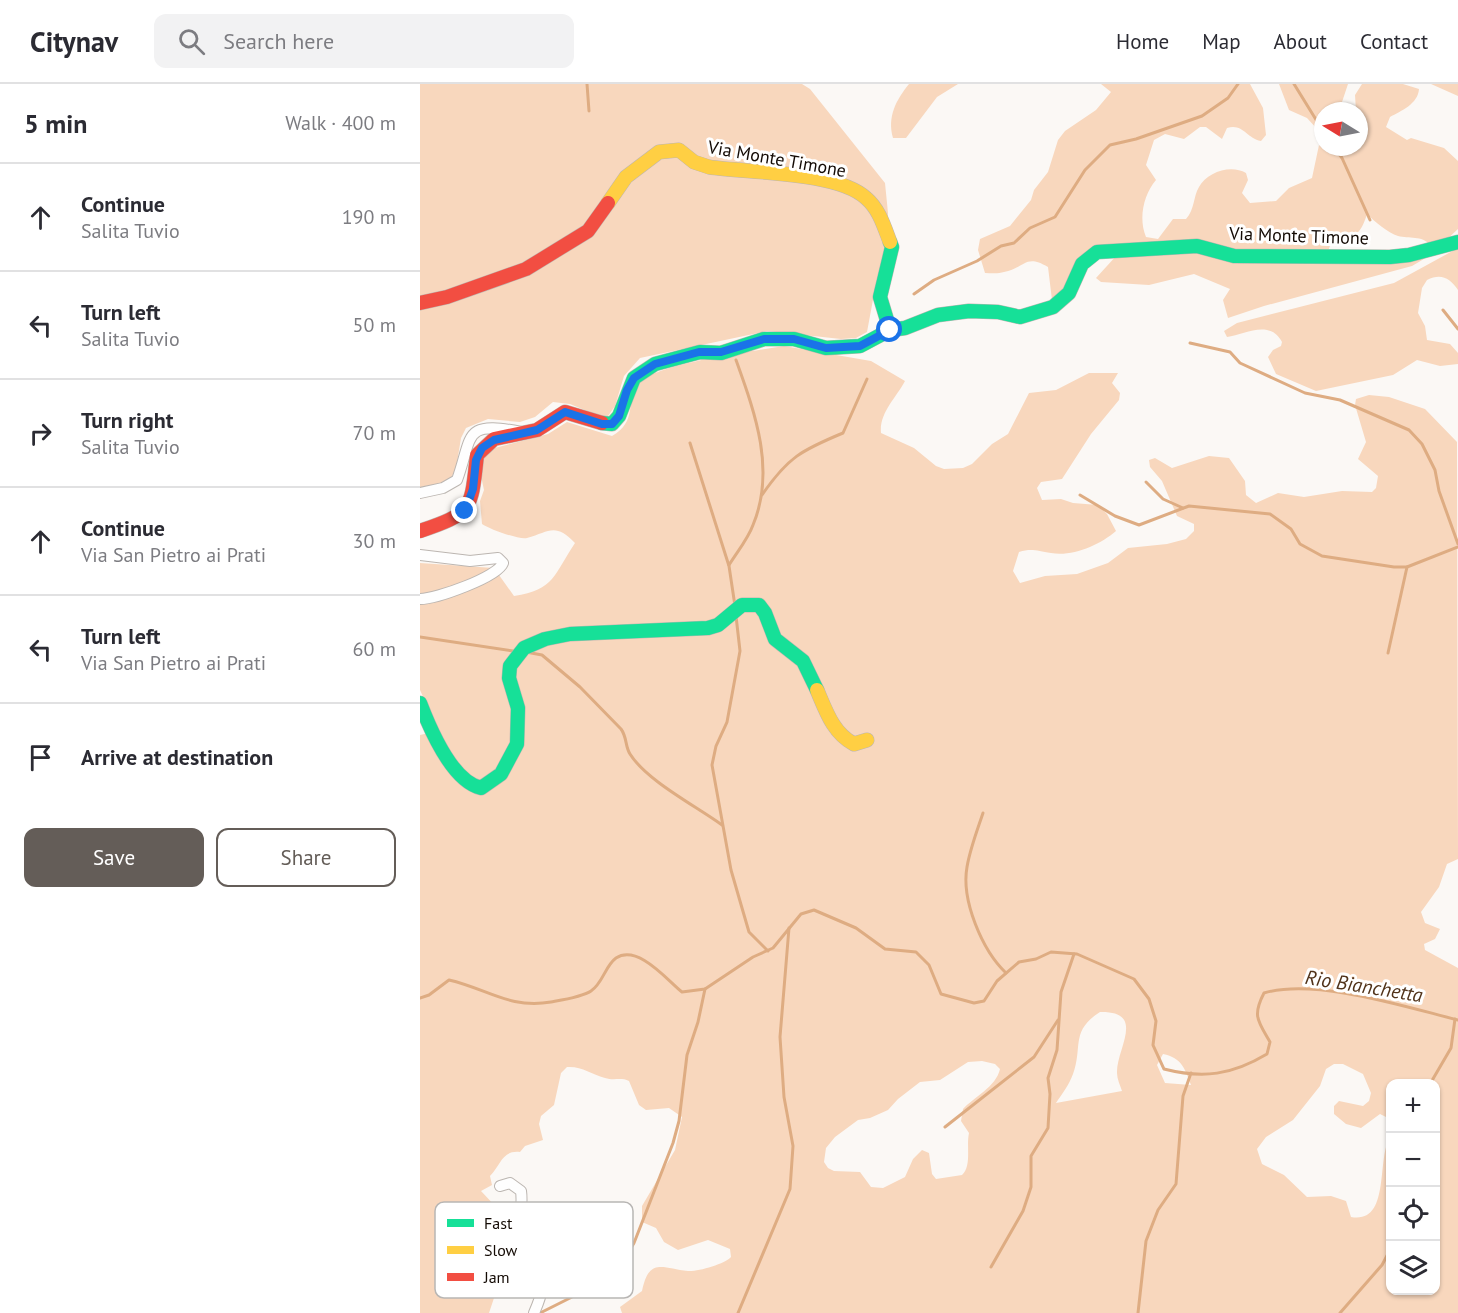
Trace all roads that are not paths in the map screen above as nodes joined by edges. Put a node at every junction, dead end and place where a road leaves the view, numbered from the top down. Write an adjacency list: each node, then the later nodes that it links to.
1 (1458, 242): 3 (street, Via Monte Timone)
2 (420, 303): 3 (street, Via Monte Timone)
3 (890, 330): 4 (street)
4 (524, 433): 5 (street); 6 (street)
5 (420, 493)
6 (420, 531)
7 (420, 555): 8 (street)
8 (420, 599)
9 (420, 703): 10 (street)
10 (867, 740)
11 (500, 1186): 12 (street)
12 (522, 1202)
13 (541, 1298): 14 (street)
14 (534, 1313)

